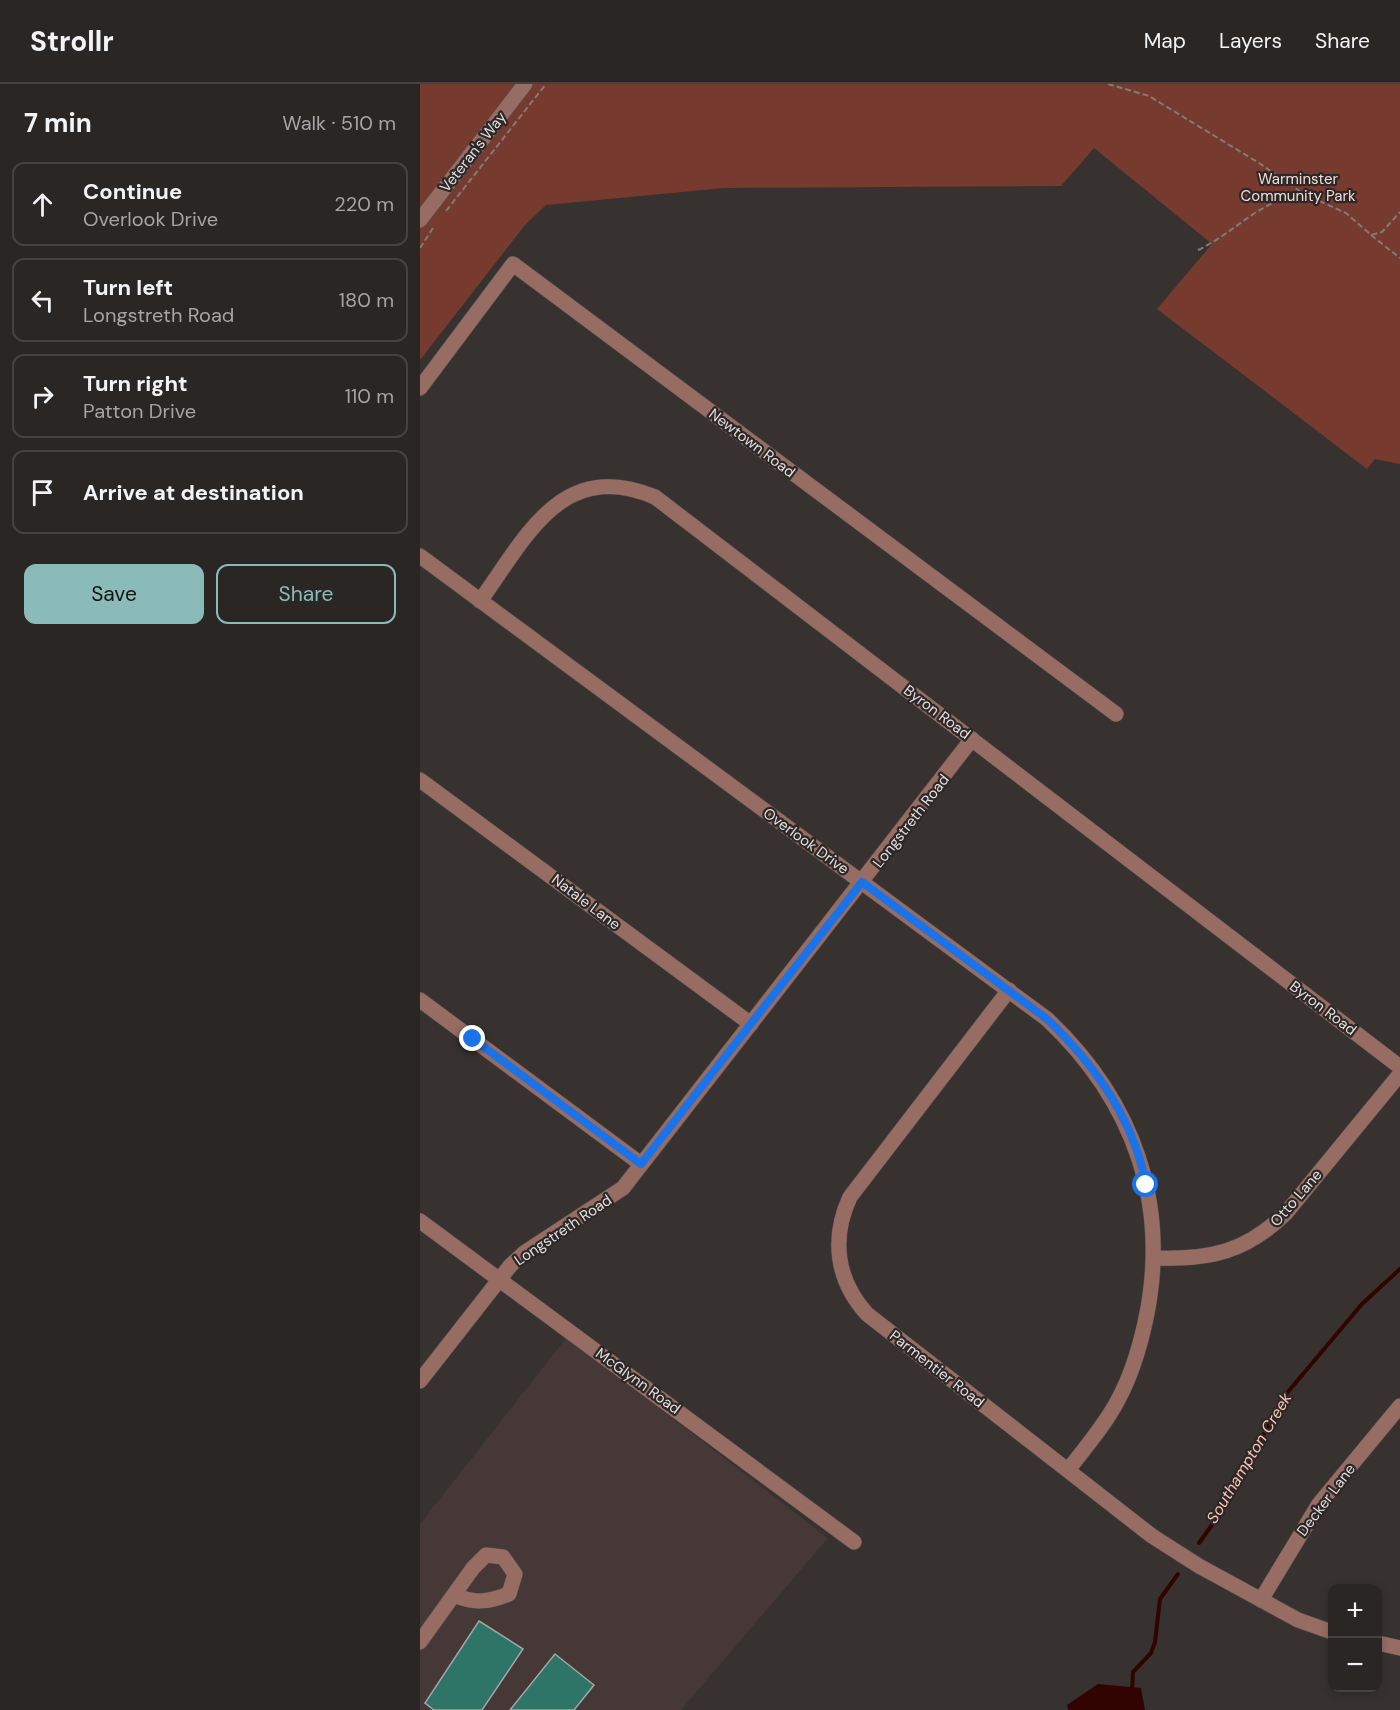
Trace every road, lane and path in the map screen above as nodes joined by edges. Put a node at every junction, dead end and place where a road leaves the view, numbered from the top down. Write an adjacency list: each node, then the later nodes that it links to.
1 (525, 84): 7 (street, Veteran's Way)
2 (546, 84): 6 (path)
3 (1108, 84): 4 (path)
4 (1304, 194): 8 (path); 10 (path)
5 (1400, 212): 8 (path)
6 (441, 218)
7 (427, 223): 9 (path)
8 (1371, 236): 11 (path)
9 (420, 248)
10 (1198, 250)
11 (1400, 258)
12 (420, 388): 15 (street, Newtown Road)
13 (420, 556): 14 (street, Overlook Drive)
14 (480, 601): 16 (street, Byron Road); 18 (street, Overlook Drive)
15 (1116, 714)
16 (972, 739): 18 (street, Longstreth Road); 22 (street, Byron Road)
17 (420, 780): 21 (street, Natale Lane)
18 (862, 882): 19 (street, Overlook Drive); 21 (street, Longstreth Road)
19 (1009, 990): 26 (street, Overlook Drive); 30 (street, Parmentier Road)
20 (420, 1000): 24 (street)
21 (751, 1024): 24 (street, Longstreth Road)
22 (1400, 1067)
23 (1400, 1074): 26 (street, Otto Lane)
24 (641, 1164): 27 (street, Longstreth Road)
25 (420, 1221): 27 (street, McGlynn Road)
26 (1154, 1258): 30 (street, Overlook Drive)
27 (500, 1279): 28 (street, Longstreth Road); 31 (street, McGlynn Road)
28 (420, 1381)
29 (1400, 1406): 33 (street, Decker Lane)
30 (1068, 1470): 33 (street, Parmentier Road)
31 (854, 1542)
32 (454, 1595): 35 (street)
33 (1261, 1600): 34 (street, Parmentier Road)
34 (1328, 1631)
35 (420, 1642)
36 (1382, 1644): 37 (street)
37 (1400, 1648)

